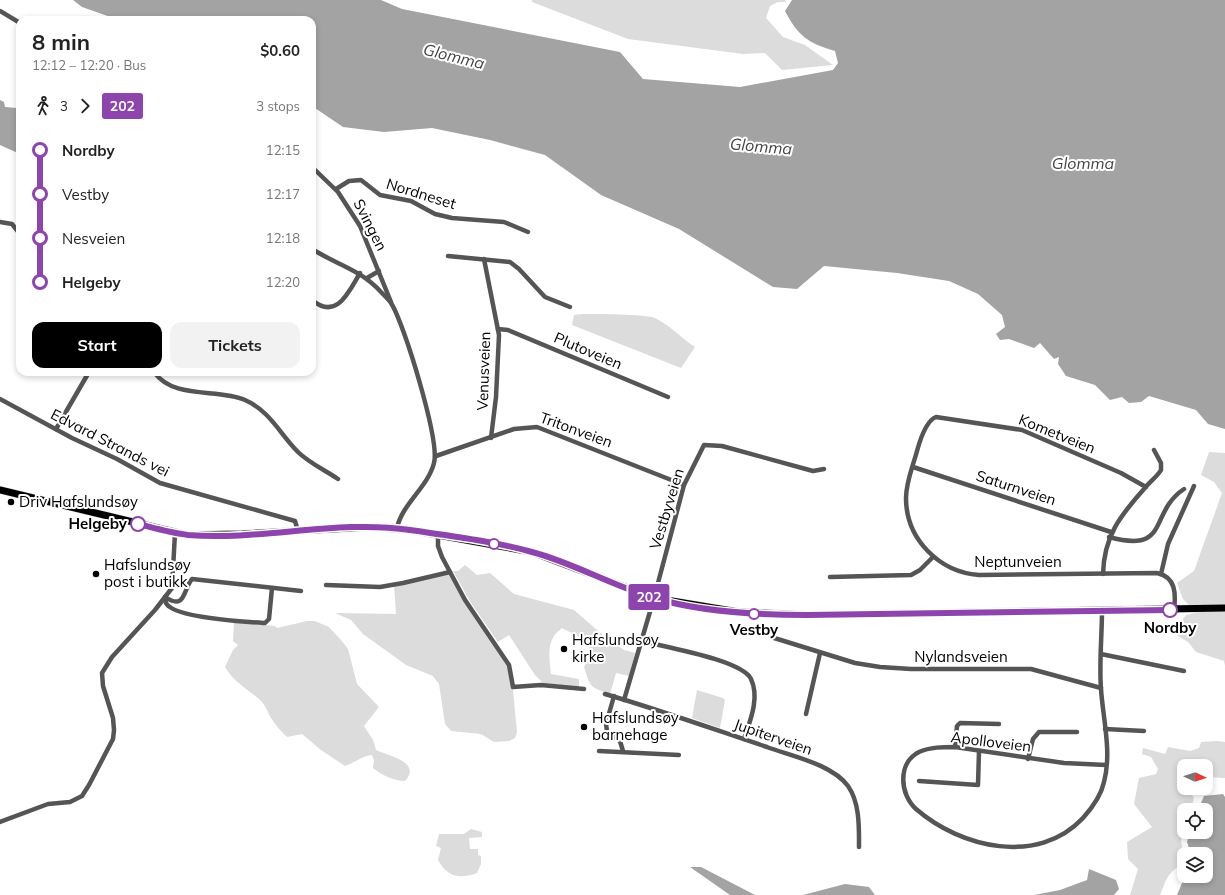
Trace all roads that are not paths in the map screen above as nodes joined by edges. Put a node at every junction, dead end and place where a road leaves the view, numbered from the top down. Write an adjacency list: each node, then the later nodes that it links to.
1 (0, 11): 2 (street)
2 (16, 21)
3 (316, 171): 4 (street, Svingen)
4 (336, 190): 7 (street, Nordneset); 11 (street, Svingen)
5 (0, 222): 6 (street)
6 (16, 229)
7 (528, 232)
8 (316, 251): 12 (street)
9 (448, 256): 10 (street)
10 (484, 259): 16 (street); 17 (street, Venusveien)
11 (379, 271): 13 (street); 15 (street, Svingen)
12 (360, 273): 13 (street); 14 (street)
13 (367, 278): 15 (street)
14 (316, 302)
15 (391, 304): 26 (street, Svingen)
16 (570, 307)
17 (498, 329): 20 (street, Plutoveien); 24 (street, Venusveien)
18 (87, 376): 23 (street)
19 (157, 376): 29 (street)
20 (668, 397)
21 (0, 399): 23 (street, Edvard Strands vei)
22 (931, 420): 27 (street, Neptunveien); 32 (street, Kometveien)
23 (56, 429): 36 (street, Edvard Strands vei)
24 (491, 438): 26 (street, Tritonveien); 30 (street, Tritonveien)
25 (1154, 450): 32 (street)
26 (436, 456): 35 (street)
27 (913, 467): 39 (street, Saturnveien); 40 (street, Neptunveien)
28 (824, 469): 30 (street, Vestbyveien)
29 (338, 479)
30 (684, 485): 49 (street, Vestbyveien)
31 (1194, 486): 43 (street)
32 (1146, 487): 39 (street)
33 (1184, 489): 39 (street, Saturnveien)
34 (0, 490): 37 (main road)
35 (397, 528): 36 (main road); 38 (main road)
36 (298, 531): 37 (main road)
37 (175, 533): 48 (street)
38 (438, 534): 41 (street); 49 (main road)
39 (1110, 534): 42 (street)
40 (933, 557): 42 (street, Neptunveien); 44 (street)
41 (450, 572): 45 (street); 59 (street)
42 (1102, 574): 43 (street, Neptunveien)
43 (1161, 574): 52 (street)
44 (830, 577)
45 (326, 585)
46 (272, 588): 47 (street); 48 (street); 48 (street)
47 (301, 591)
48 (165, 597): 77 (street)
49 (654, 598): 51 (main road); 54 (street, Vestbyveien)
50 (1225, 608): 52 (main road)
51 (1102, 610): 52 (main road); 56 (street, Apolloveien)
52 (1174, 610)
53 (772, 637): 55 (street, Nylandsveien)
54 (642, 641): 62 (street, Vestbyveien); 68 (street)
55 (820, 653): 58 (street, Nylandsveien); 63 (street)
56 (1101, 654): 57 (street); 58 (street, Apolloveien)
57 (1184, 671)
58 (1101, 688): 65 (street, Apolloveien)
59 (584, 689)
60 (606, 694): 61 (street, Jupiterveien)
61 (614, 696): 62 (street, Jupiterveien); 71 (street)
62 (624, 700): 68 (street, Jupiterveien)
63 (806, 714)
64 (999, 724): 69 (street)
65 (1105, 729): 67 (street); 75 (street, Apolloveien)
66 (1077, 732): 74 (street)
67 (1144, 732)
68 (744, 739): 78 (street, Jupiterveien)
69 (955, 747): 72 (street, Apolloveien); 75 (street, Apolloveien)
70 (599, 751): 71 (street)
71 (623, 751): 73 (street)
72 (979, 751): 74 (street, Apolloveien); 76 (street)
73 (679, 755)
74 (1028, 759): 75 (street, Apolloveien)
75 (1106, 766)
76 (919, 782)
77 (0, 822)
78 (859, 847)

